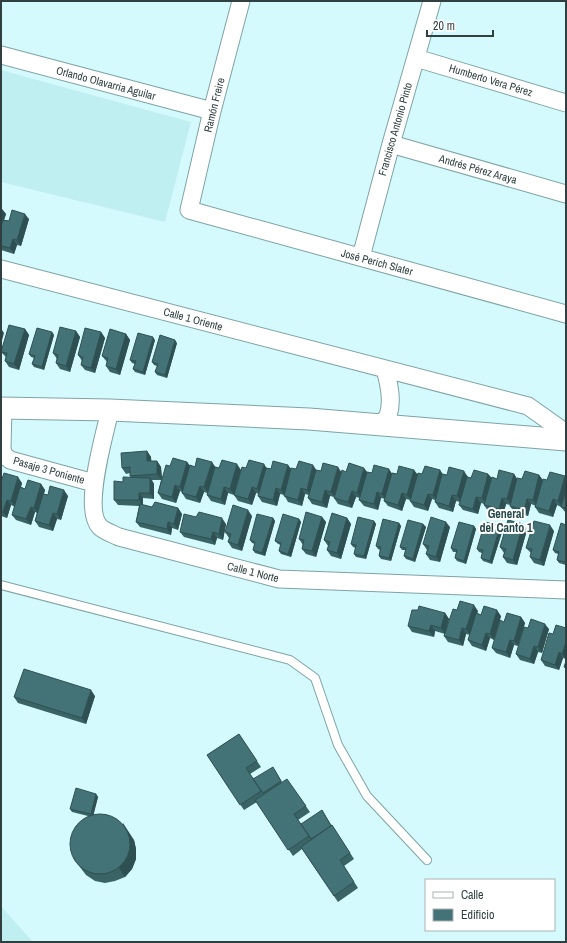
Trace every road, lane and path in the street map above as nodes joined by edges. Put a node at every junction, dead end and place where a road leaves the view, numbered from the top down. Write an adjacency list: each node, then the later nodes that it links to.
1 (241, 1): 6 (street, Ramón Freire)
2 (432, 1): 4 (street, Francisco Antonio Pinto)
3 (1, 55): 6 (street, Orlando Olavarria Aguilar)
4 (416, 58): 5 (street, Humberto Vera Pérez); 7 (street, Francisco Antonio Pinto)
5 (566, 103)
6 (212, 111): 9 (street, Ramón Freire)
7 (391, 144): 8 (street, Andrés Pérez Araya); 10 (street, Francisco Antonio Pinto)
8 (566, 194)
9 (189, 210): 10 (street, José Perich Slater)
10 (361, 257): 12 (street, José Perich Slater)
11 (1, 269): 13 (street, Calle 1 Oriente)
12 (566, 314)
13 (385, 369): 16 (street); 17 (street, Calle 1 Oriente)
14 (2, 408): 15 (street); 19 (street, Pasaje 3 Poniente)
15 (110, 410): 16 (street); 19 (street, Calle 1 Norte)
16 (379, 425): 18 (street)
17 (566, 433)
18 (566, 440)
19 (94, 483): 21 (street, Calle 1 Norte)
20 (1, 585): 22 (lane)
21 (563, 595)
22 (427, 860)

